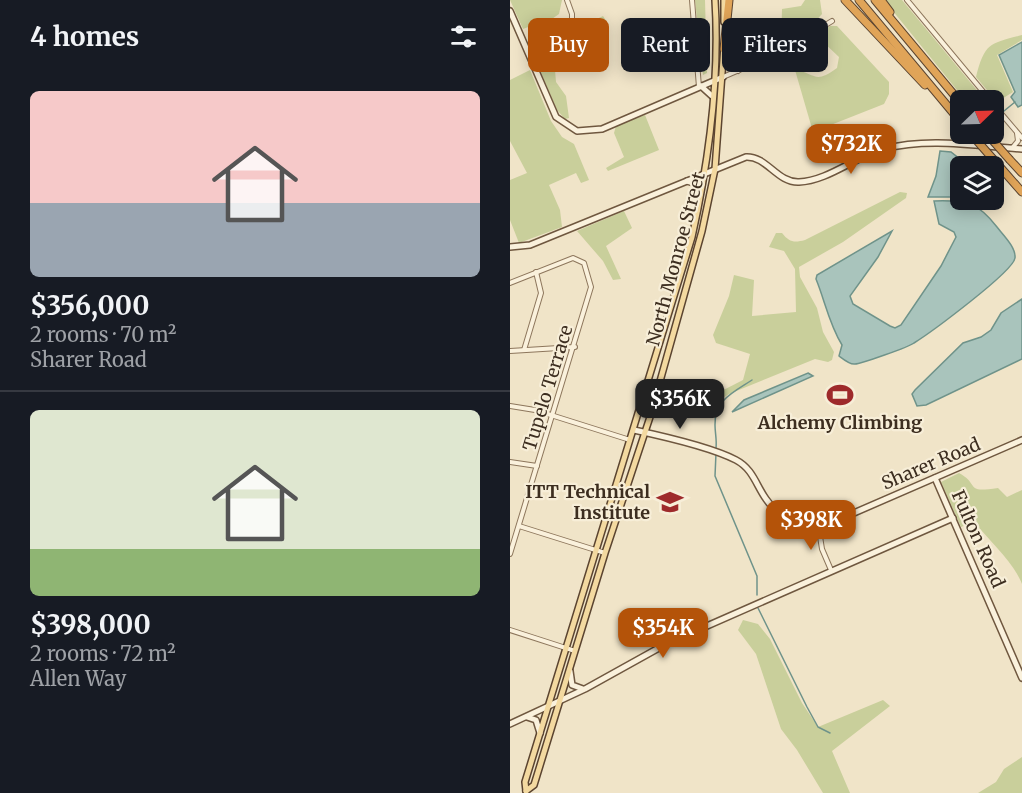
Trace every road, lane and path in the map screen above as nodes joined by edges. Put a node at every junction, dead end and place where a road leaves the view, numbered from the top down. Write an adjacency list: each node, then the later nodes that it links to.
1 (567, 0): 12 (street)
2 (692, 0): 22 (street)
3 (715, 0): 21 (main road, North Monroe Street)
4 (723, 0): 13 (main road, North Monroe Street)
5 (729, 0): 14 (highway)
6 (845, 0): 25 (highway)
7 (859, 0): 25 (highway)
8 (874, 0): 17 (highway)
9 (881, 0): 17 (highway)
10 (908, 0): 24 (street)
11 (510, 11): 22 (street)
12 (572, 18)
13 (723, 18)
14 (727, 18)
15 (832, 21): 16 (street)
16 (828, 23)
17 (905, 38): 23 (highway)
18 (723, 72): 20 (main road, North Monroe Street)
19 (737, 72): 20 (street)
20 (723, 78): 21 (street); 35 (main road, North Monroe Street)
21 (714, 81): 22 (street); 26 (main road, North Monroe Street)
22 (700, 86): 26 (street)
23 (950, 90)
24 (981, 90)
25 (935, 93): 27 (highway)
26 (712, 96): 38 (main road, North Monroe Street)
27 (950, 110)
28 (1004, 117): 29 (street)
29 (1017, 132): 30 (street); 33 (street)
30 (1022, 138)
31 (979, 144): 41 (highway, bridge)
32 (996, 144): 39 (highway, bridge)
33 (1012, 148): 34 (street); 36 (street)
34 (1022, 149)
35 (716, 154): 36 (street); 37 (main road, North Monroe Street)
36 (727, 164): 37 (street)
37 (715, 169): 38 (street); 44 (main road, North Monroe Street)
38 (705, 172): 40 (street); 42 (main road, North Monroe Street)
39 (1022, 173)
40 (686, 181): 42 (street); 45 (street)
41 (1022, 192)
42 (700, 197): 43 (main road, North Monroe Street)
43 (692, 237): 44 (main road); 49 (main road, North Monroe Street)
44 (699, 240): 48 (main road, North Monroe Street)
45 (510, 247)
46 (536, 272): 47 (street); 51 (street, Tupelo Terrace); 52 (street)
47 (510, 283)
48 (682, 307): 49 (main road); 50 (main road, North Monroe Street)
49 (673, 308): 50 (main road); 54 (main road, North Monroe Street)
50 (680, 314): 55 (main road, North Monroe Street)
51 (575, 347): 52 (street); 59 (street, Tupelo Terrace)
52 (524, 350): 53 (street)
53 (510, 351)
54 (656, 361): 55 (main road); 56 (main road, North Monroe Street)
55 (664, 365): 57 (main road, North Monroe Street)
56 (653, 370): 57 (main road); 60 (main road, North Monroe Street)
57 (661, 374): 61 (main road, North Monroe Street)
58 (510, 406): 59 (street)
59 (553, 415): 62 (street); 65 (street, Tupelo Terrace)
60 (634, 430): 61 (street, Sharer Road); 62 (main road, North Monroe Street)
61 (645, 433): 68 (main road, North Monroe Street); 70 (street, Sharer Road)
62 (631, 440): 67 (main road, North Monroe Street)
63 (1022, 440): 66 (street, Sharer Road)
64 (510, 462): 65 (street)
65 (537, 466): 72 (street, Tupelo Terrace)
66 (935, 478): 69 (street, Fulton Road); 70 (street, Sharer Road)
67 (617, 485): 68 (main road); 74 (main road, North Monroe Street)
68 (627, 487): 75 (main road, North Monroe Street)
69 (953, 518): 71 (street); 73 (street, Fulton Road)
70 (818, 524): 77 (street)
71 (939, 525): 73 (street); 77 (street)
72 (519, 526): 74 (street); 76 (street, Tupelo Terrace)
73 (958, 530): 84 (street, Fulton Road)
74 (596, 550): 75 (street); 78 (main road, North Monroe Street)
75 (605, 553): 79 (main road, North Monroe Street)
76 (510, 554)
77 (831, 570): 85 (street)
78 (581, 601): 79 (main road); 81 (main road, North Monroe Street)
79 (589, 603): 82 (main road, North Monroe Street)
80 (510, 630): 81 (street)
81 (567, 648): 82 (street); 87 (main road, North Monroe Street)
82 (575, 651): 83 (main road, North Monroe Street)
83 (570, 669): 85 (street); 86 (main road, North Monroe Street)
84 (1022, 678)
85 (585, 689): 86 (street)
86 (560, 701): 87 (street); 91 (main road, North Monroe Street)
87 (549, 707): 88 (street); 90 (main road, North Monroe Street)
88 (525, 717): 89 (street); 90 (street)
89 (510, 724)
90 (540, 734): 91 (main road, North Monroe Street)
91 (526, 792)

